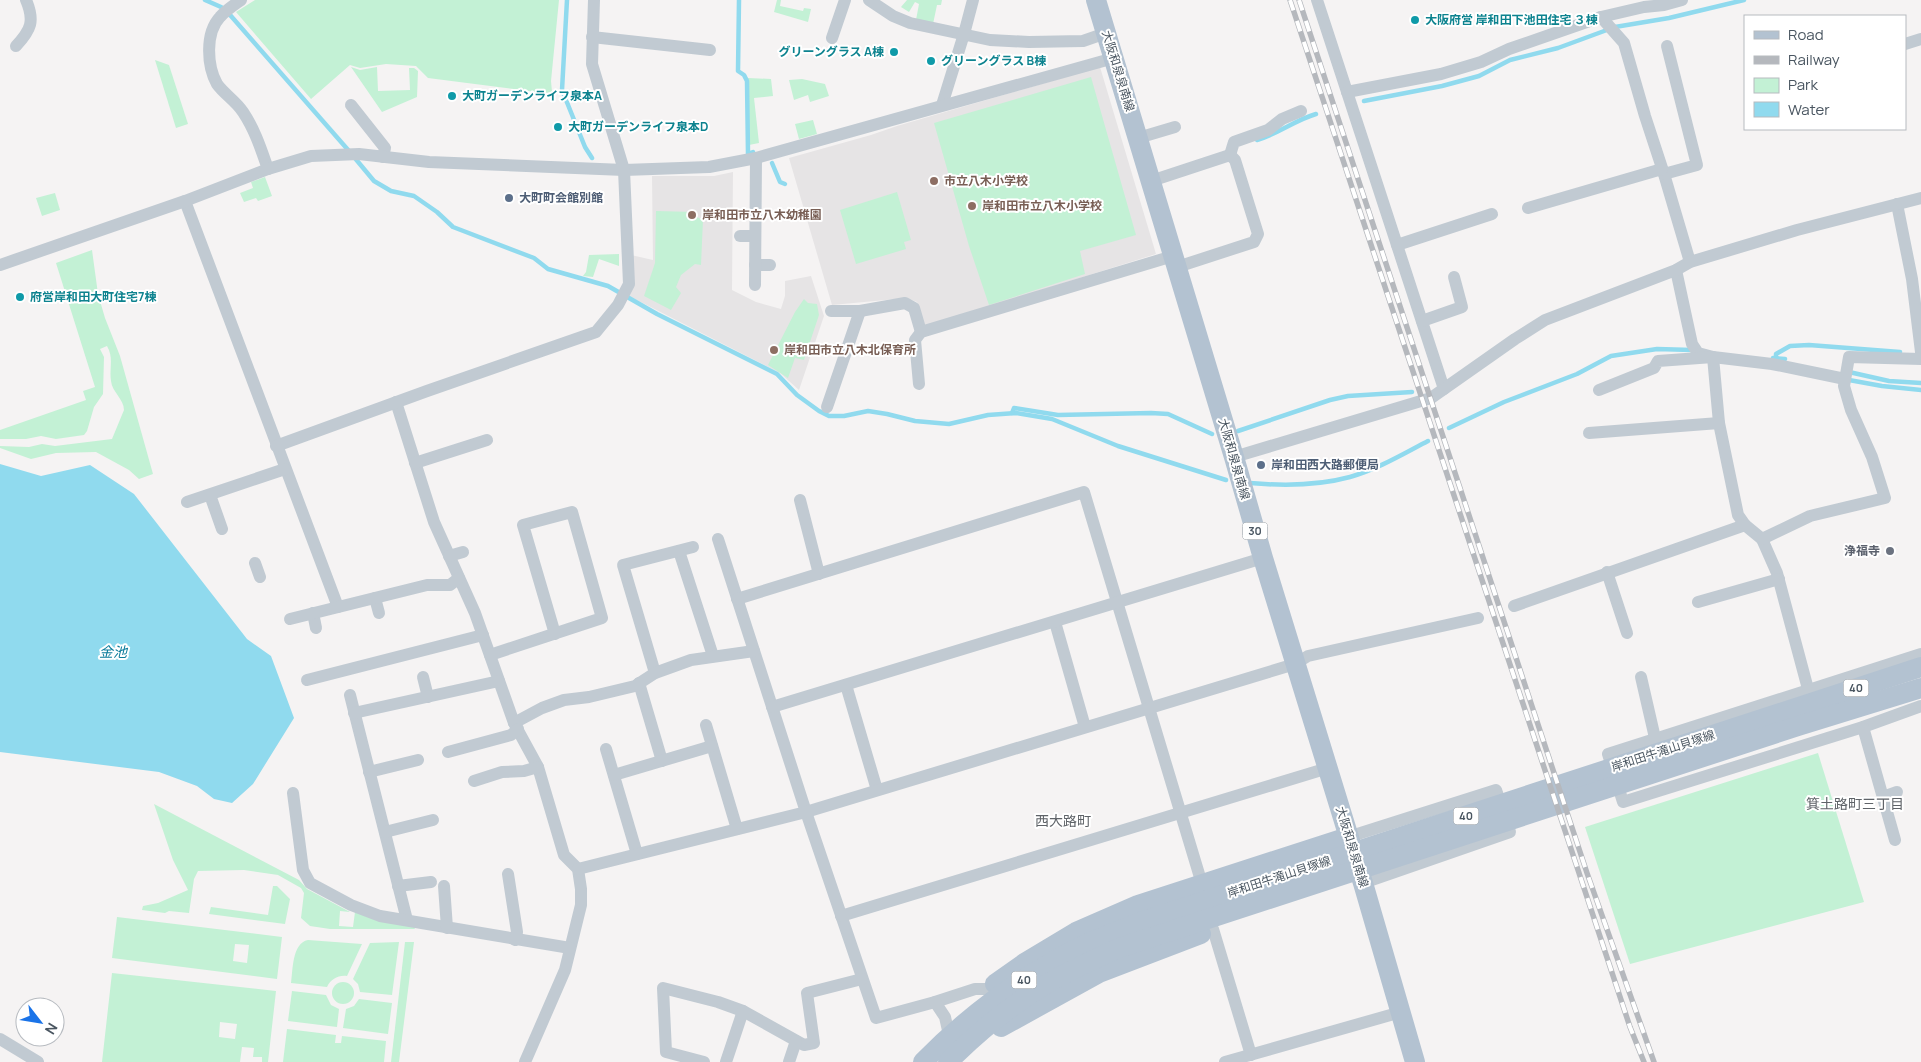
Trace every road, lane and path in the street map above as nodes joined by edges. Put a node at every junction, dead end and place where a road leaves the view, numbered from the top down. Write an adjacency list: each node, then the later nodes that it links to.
1 (26, 0): 18 (street)
2 (241, 0): 31 (street)
3 (594, 0): 14 (street)
4 (845, 0): 15 (street)
5 (869, 0): 13 (street)
6 (972, 0): 13 (street)
7 (1096, 0): 12 (main road, 大阪和泉泉南線 / 30)
8 (1317, 0): 22 (street)
9 (1682, 0): 10 (street)
10 (1643, 4): 11 (street)
11 (1601, 17): 22 (street); 33 (street)
12 (1106, 33): 13 (street); 21 (main road, 大阪和泉泉南線 / 30)
13 (964, 34): 24 (street)
14 (592, 37): 20 (street); 32 (street)
15 (832, 38)
16 (1921, 39): 17 (street)
17 (1906, 44)
18 (16, 46)
19 (1667, 46): 33 (street)
20 (710, 50)
21 (1114, 58): 24 (street); 27 (main road, 大阪和泉泉南線 / 30)
22 (1347, 92): 42 (street)
23 (351, 105): 29 (street)
24 (942, 105): 30 (street)
25 (1301, 111): 28 (street)
26 (1175, 127): 27 (street)
27 (1138, 138): 34 (main road, 大阪和泉泉南線 / 30)
28 (1230, 155): 34 (street); 43 (street)
29 (383, 157): 31 (street); 32 (street)
30 (756, 158): 32 (street); 41 (street)
31 (268, 169): 36 (street)
32 (624, 170): 62 (street)
33 (1663, 171): 38 (street); 44 (street)
34 (1151, 181): 43 (main road, 大阪和泉泉南線 / 30)
35 (1921, 198): 37 (street)
36 (185, 201): 45 (street); 67 (street)
37 (1897, 204): 44 (street); 55 (street)
38 (1528, 208)
39 (1492, 214): 42 (street)
40 (740, 236): 41 (street)
41 (755, 236): 46 (street)
42 (1397, 246): 53 (street)
43 (1175, 261): 54 (street); 68 (main road, 大阪和泉泉南線 / 30)
44 (1690, 262): 48 (street)
45 (0, 265)
46 (755, 265): 47 (street); 50 (street)
47 (770, 265)
48 (1676, 270): 56 (street); 60 (street)
49 (1454, 277): 53 (street)
50 (755, 285)
51 (831, 311): 52 (street)
52 (860, 311): 54 (street); 63 (street)
53 (1422, 320): 60 (street)
54 (921, 332): 59 (street)
55 (1921, 352)
56 (1713, 357): 58 (street); 61 (street); 64 (street)
57 (1921, 359): 58 (street)
58 (1846, 374): 77 (street)
59 (920, 384)
60 (1444, 389): 68 (street)
61 (1598, 390)
62 (396, 402): 67 (street); 69 (street)
63 (827, 407)
64 (1720, 423): 65 (street); 74 (street)
65 (1589, 433)
66 (487, 440): 69 (street)
67 (276, 446): 70 (street)
68 (1234, 457): 82 (main road, 大阪和泉泉南線 / 30)
69 (415, 463): 81 (street)
70 (285, 469): 71 (street); 94 (street)
71 (210, 495): 73 (street); 75 (street)
72 (800, 500): 85 (street)
73 (187, 502)
74 (1745, 525): 77 (street); 84 (street)
75 (222, 529)
76 (718, 539): 90 (street)
77 (1762, 539): 88 (street)
78 (693, 547): 79 (street)
79 (678, 550): 107 (street); 110 (street)
80 (463, 552): 81 (street)
81 (449, 556): 87 (street)
82 (1263, 558): 92 (street); 108 (main road, 大阪和泉泉南線 / 30)
83 (255, 563): 86 (street)
84 (1607, 572): 93 (street); 101 (street)
85 (819, 574): 90 (street); 92 (street)
86 (260, 577)
87 (459, 578): 89 (street); 103 (street)
88 (1779, 579): 91 (street); 118 (street)
89 (375, 598): 94 (street); 95 (street)
90 (737, 599): 104 (street)
91 (1698, 602)
92 (1117, 603): 99 (street); 123 (street)
93 (1514, 606)
94 (338, 607): 96 (street)
95 (379, 613)
96 (312, 614): 98 (street); 100 (street)
97 (1478, 618): 108 (street)
98 (290, 619)
99 (1055, 622): 116 (street); 128 (street)
100 (316, 628)
101 (1627, 632)
102 (555, 634): 102 (street); 106 (street)
103 (483, 635): 106 (street); 113 (street)
104 (754, 651): 107 (street); 122 (street)
105 (1921, 654): 118 (street)
106 (490, 655): 114 (street)
107 (713, 656): 110 (street)
108 (1296, 664): 123 (street); 137 (main road, 大阪和泉泉南線 / 30)
109 (1921, 668): 125 (main road, 岸和田牛滝山貝塚線 / 40)
110 (655, 673): 115 (street)
111 (423, 677): 120 (street)
112 (1641, 677): 130 (street)
113 (307, 680)
114 (499, 681): 120 (street); 127 (street)
115 (639, 683): 127 (street); 135 (street)
116 (846, 685): 122 (street); 141 (street)
117 (1921, 688): 125 (main road, 岸和田牛滝山貝塚線 / 40)
118 (1808, 689): 130 (street)
119 (350, 695): 124 (street)
120 (428, 697): 124 (street)
121 (1921, 706): 129 (street)
122 (772, 707): 145 (street)
123 (1149, 707): 128 (street); 146 (street)
124 (354, 713): 138 (street)
125 (1795, 718): 171 (main road, 岸和田牛滝山貝塚線 / 40)
126 (706, 725): 131 (street)
127 (516, 726): 133 (street); 136 (street)
128 (1085, 727): 141 (street)
129 (1863, 727): 130 (street); 144 (street)
130 (1655, 738)
131 (712, 746): 135 (street); 148 (street)
132 (606, 749): 139 (street)
133 (448, 752)
134 (418, 760): 138 (street)
135 (662, 761): 139 (street)
136 (538, 767): 140 (street); 153 (street)
137 (1328, 768): 146 (street); 150 (main road, 大阪和泉泉南線 / 30)
138 (369, 772): 149 (street)
139 (614, 775): 152 (street)
140 (474, 781)
141 (877, 790): 145 (street)
142 (292, 792): 161 (street)
143 (1897, 792): 144 (street)
144 (1883, 797): 151 (street)
145 (806, 812): 148 (street); 160 (street)
146 (1181, 813): 157 (street); 160 (street)
147 (433, 820): 149 (street)
148 (737, 829): 152 (street)
149 (385, 832): 158 (street)
150 (1348, 837): 156 (main road, 大阪和泉泉南線 / 30); 156 (street); 157 (main road)
151 (1895, 840)
152 (637, 854): 153 (street)
153 (578, 869): 165 (street)
154 (508, 874): 164 (street)
155 (430, 882): 158 (street)
156 (1363, 882): 163 (main road); 170 (main road, 大阪和泉泉南線 / 30)
157 (1202, 884): 167 (main road)
158 (398, 886): 161 (street)
159 (444, 886): 162 (street)
160 (841, 916): 166 (street)
161 (407, 920): 162 (street)
162 (447, 928): 164 (street)
163 (1213, 929): 171 (main road); 174 (street)
164 (515, 940): 165 (street)
165 (570, 948): 178 (street)
166 (862, 979): 168 (street); 173 (street)
167 (988, 989): 168 (street); 171 (main road)
168 (935, 1002): 171 (street)
169 (743, 1011): 173 (street); 179 (street); 180 (street)
170 (1401, 1012): 175 (street); 185 (main road, 大阪和泉泉南線 / 30)
171 (960, 1033): 182 (main road, 岸和田牛滝山貝塚線 / 40); 183 (main road, 岸和田牛滝山貝塚線 / 40)
172 (0, 1039): 176 (street)
173 (796, 1041): 181 (street)
174 (1251, 1055): 175 (street); 184 (street)
175 (1271, 1056)
176 (21, 1058): 177 (street)
177 (38, 1062)
178 (525, 1062)
179 (704, 1062)
180 (726, 1062)
181 (789, 1062)
182 (923, 1062)
183 (948, 1062)
184 (1225, 1062)
185 (1415, 1062)

